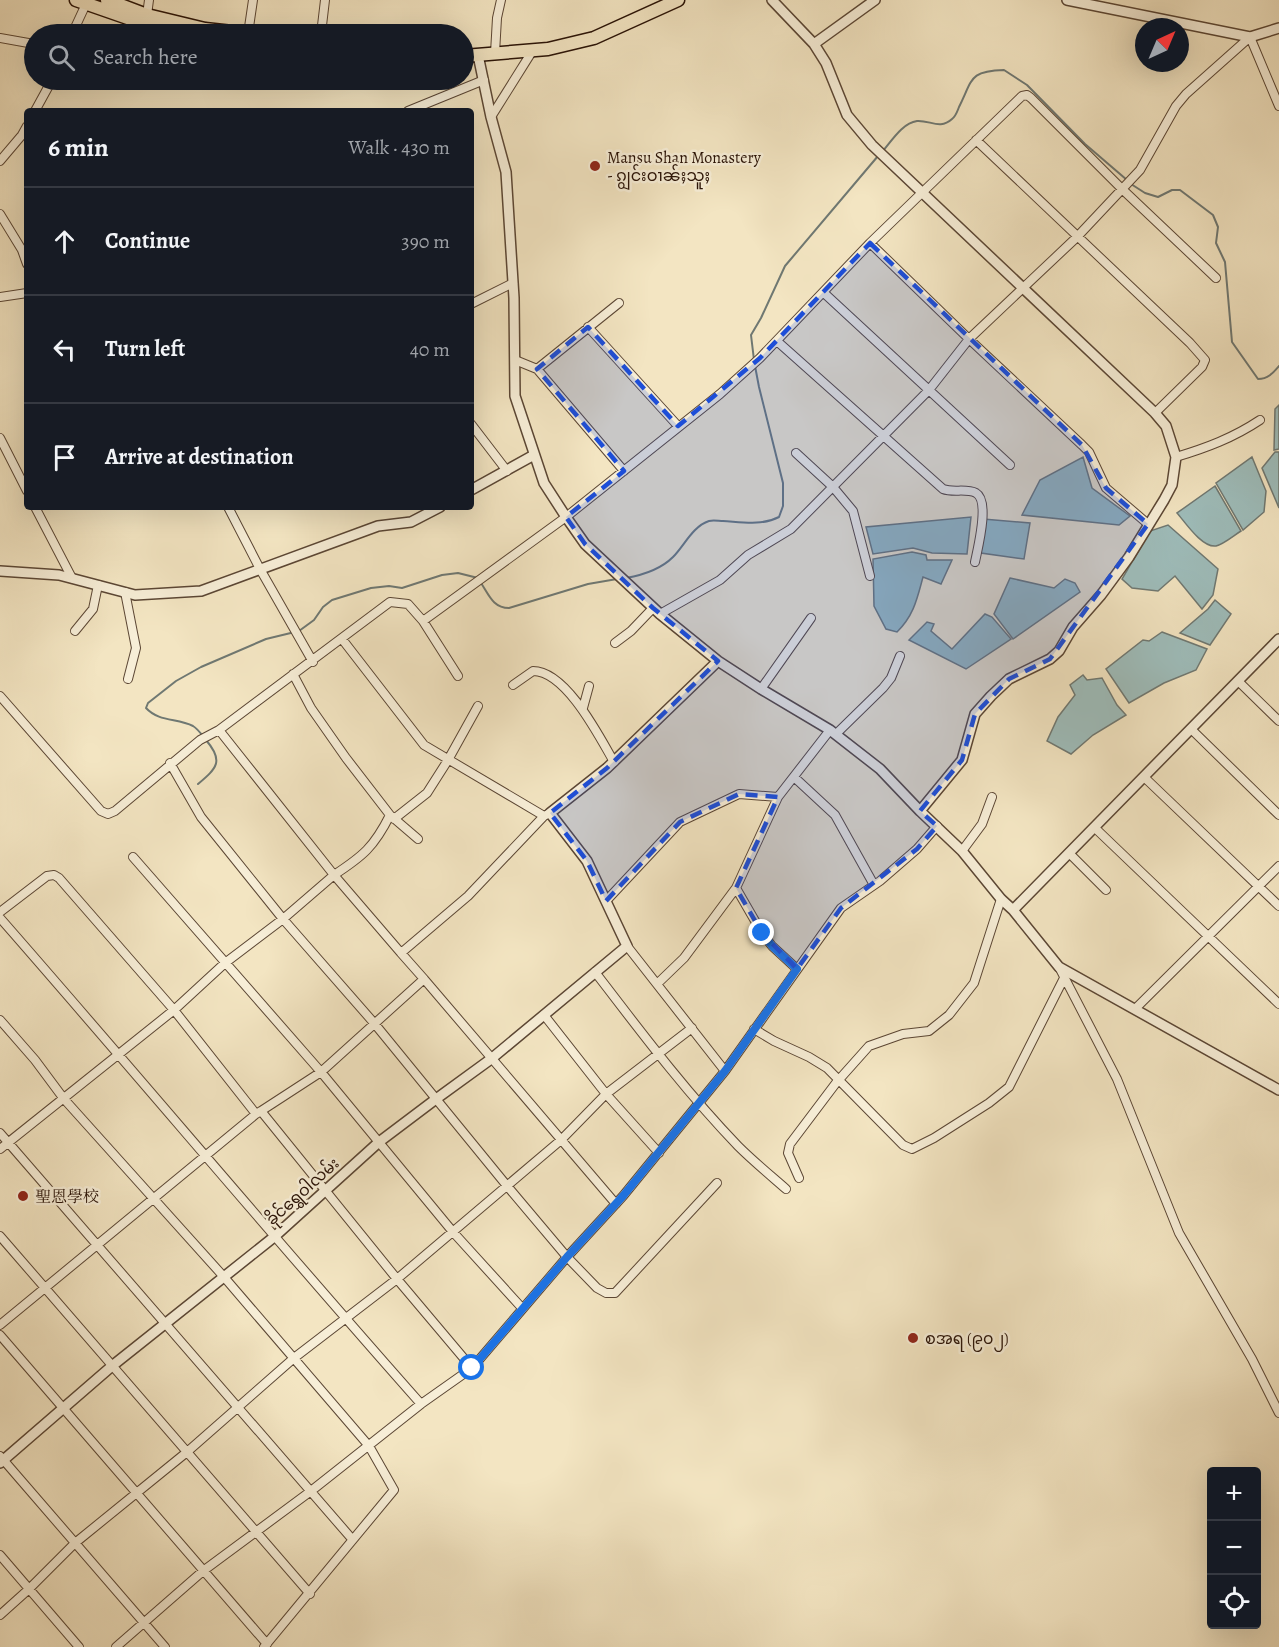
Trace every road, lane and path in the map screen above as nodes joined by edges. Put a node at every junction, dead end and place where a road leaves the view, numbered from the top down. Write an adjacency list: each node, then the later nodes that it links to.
1 (107, 0): 12 (main road)
2 (149, 0): 12 (street)
3 (253, 0): 16 (street)
4 (325, 0): 17 (street)
5 (501, 0): 24 (street)
6 (678, 0): 11 (main road)
7 (771, 0): 22 (street)
8 (875, 0): 22 (street)
9 (1067, 0): 19 (street)
10 (81, 2): 13 (street); 14 (main road)
11 (662, 4): 23 (main road)
12 (147, 15): 15 (main road)
13 (75, 24)
14 (151, 24)
15 (184, 24)
16 (251, 24)
17 (322, 24)
18 (1279, 28): 19 (street)
19 (1250, 37): 31 (street); 38 (street)
20 (0, 38): 21 (street)
21 (24, 41)
22 (814, 44): 39 (street)
23 (533, 49): 24 (main road); 34 (street)
24 (495, 53): 26 (main road)
25 (474, 55): 26 (main road)
26 (478, 55): 27 (street)
27 (484, 80): 28 (street); 34 (street)
28 (474, 84)
29 (47, 90): 32 (street)
30 (459, 90): 33 (street)
31 (1279, 106)
32 (37, 108)
33 (415, 108)
34 (491, 117): 45 (street)
35 (24, 139): 37 (street)
36 (976, 140): 38 (street); 39 (street); 41 (street)
37 (0, 161)
38 (1124, 186): 41 (street); 44 (street)
39 (922, 194): 42 (street); 46 (street)
40 (0, 214): 43 (street)
41 (1077, 237): 46 (street); 58 (street)
42 (870, 243): 48 (street); 53 (street)
43 (24, 256)
44 (1216, 278)
45 (513, 283): 50 (street); 55 (street)
46 (1021, 288): 53 (street); 58 (street)
47 (24, 293): 49 (street)
48 (824, 293): 54 (street); 57 (street)
49 (0, 297)
50 (474, 302)
51 (619, 303): 52 (street)
52 (588, 327): 56 (street); 60 (street)
53 (969, 339): 57 (street); 77 (street)
54 (778, 342): 60 (street); 62 (street)
55 (515, 360): 56 (street); 65 (street)
56 (537, 369): 69 (street)
57 (929, 390): 62 (street); 67 (street)
58 (1155, 413): 66 (street)
59 (1260, 420): 66 (street)
60 (678, 426): 69 (street)
61 (474, 428): 68 (street)
62 (883, 435): 71 (street); 78 (street)
63 (0, 438): 70 (street)
64 (796, 453): 71 (street)
65 (534, 455): 68 (street); 76 (street)
66 (1176, 457): 77 (street)
67 (1010, 465)
68 (507, 471): 72 (street)
69 (624, 471): 76 (street)
70 (24, 485)
71 (833, 487): 81 (street); 85 (street)
72 (474, 488)
73 (37, 510): 82 (street)
74 (230, 510): 79 (street)
75 (434, 510): 79 (street)
76 (566, 518): 85 (street); 87 (street)
77 (1148, 524): 116 (street)
78 (975, 562)
79 (260, 569): 84 (street); 94 (street)
80 (0, 570): 82 (street)
81 (870, 576)
82 (72, 578): 83 (street)
83 (98, 585): 84 (street); 88 (street)
84 (125, 592): 97 (street)
85 (657, 611): 91 (street); 93 (street)
86 (811, 618): 101 (street)
87 (423, 621): 89 (street); 96 (street)
88 (75, 631)
89 (342, 639): 94 (street); 109 (street)
90 (1279, 639): 98 (street)
91 (615, 643)
92 (900, 656): 108 (street)
93 (718, 661): 101 (street); 110 (street)
94 (313, 662): 95 (street)
95 (293, 674): 107 (street); 119 (street)
96 (458, 676)
97 (128, 679)
98 (1238, 681): 105 (street); 106 (street)
99 (513, 685): 104 (street)
100 (589, 686): 104 (street)
101 (761, 689): 108 (street)
102 (0, 696): 111 (street)
103 (478, 706): 109 (street)
104 (583, 708): 110 (street)
105 (1279, 721)
106 (1191, 729): 113 (street); 118 (street)
107 (219, 730): 111 (street); 127 (street)
108 (833, 732): 112 (street); 116 (street)
109 (448, 760): 117 (street); 119 (street)
110 (614, 762): 117 (street)
111 (170, 764): 138 (street)
112 (794, 777): 114 (street); 128 (street)
113 (1144, 777): 121 (street); 129 (street)
114 (778, 797): 130 (street); 133 (street)
115 (992, 797): 123 (street)
116 (920, 811): 120 (street)
117 (547, 814): 133 (street); 141 (street)
118 (1279, 815)
119 (392, 817): 122 (street); 127 (street)
120 (937, 826): 123 (street); 128 (street)
121 (1095, 828): 124 (street); 139 (street)
122 (418, 839)
123 (962, 851): 132 (street)
124 (1069, 853): 131 (street); 135 (street)
125 (133, 856): 142 (street)
126 (1279, 866): 129 (street)
127 (334, 875): 138 (street); 141 (street)
128 (874, 885): 144 (street)
129 (1258, 886): 134 (street); 139 (street)
130 (736, 888): 144 (street); 148 (street)
131 (1106, 890)
132 (1001, 898): 135 (street); 162 (street)
133 (606, 901): 140 (street)
134 (1279, 906)
135 (1013, 910): 143 (street)
136 (0, 912): 151 (street)
137 (0, 918): 157 (street)
138 (283, 919): 142 (street); 154 (street)
139 (1208, 936): 149 (street); 150 (street)
140 (627, 946): 145 (street, ခိုင်ရွှေဝါလမ်း); 148 (street)
141 (401, 953): 147 (street)
142 (225, 963): 151 (street); 160 (street)
143 (1059, 967): 146 (street); 150 (street)
144 (797, 969): 156 (street)
145 (595, 972): 152 (street, ခိုင်ရွှေဝါလမ်း); 158 (street)
146 (1064, 978): 162 (street); 202 (street)
147 (424, 979): 154 (street); 159 (street)
148 (657, 984): 155 (street)
149 (1279, 1004)
150 (1135, 1009): 163 (street)
151 (174, 1010): 157 (street); 168 (street)
152 (544, 1015): 159 (street, ခိုင်ရွှေဝါလမ်း); 164 (street)
153 (0, 1020): 165 (street)
154 (374, 1023): 160 (street); 166 (street)
155 (692, 1028): 158 (street); 161 (street)
156 (754, 1029): 161 (street); 162 (street)
157 (119, 1053): 165 (street); 175 (street)
158 (658, 1055): 164 (street); 167 (street)
159 (491, 1059): 166 (street, ခိုင်ရွှေဝါလမ်း); 170 (street)
160 (321, 1071): 168 (street); 171 (street)
161 (725, 1071): 167 (street)
162 (839, 1080): 176 (street)
163 (1279, 1089)
164 (606, 1094): 170 (street); 174 (street)
165 (64, 1099): 172 (street); 181 (street)
166 (436, 1099): 171 (street, ခိုင်ရွှေဝါလမ်း); 178 (street)
167 (699, 1102): 174 (street); 179 (street)
168 (258, 1112): 175 (street); 180 (street)
169 (0, 1133): 172 (street)
170 (561, 1140): 178 (street); 182 (street)
171 (379, 1142): 180 (street, ခိုင်ရွှေဝါလမ်း); 183 (street)
172 (8, 1143): 173 (street); 186 (street)
173 (0, 1149)
174 (658, 1153): 182 (street)
175 (206, 1155): 181 (street); 185 (street)
176 (800, 1178)
177 (717, 1183): 187 (street)
178 (508, 1187): 183 (street); 187 (street)
179 (786, 1189)
180 (326, 1190): 185 (street, ခိုင်ရွှေဝါလမ်း); 189 (street)
181 (152, 1199): 186 (street); 188 (street)
182 (616, 1204): 187 (street)
183 (453, 1232): 189 (street); 191 (street)
184 (0, 1236): 190 (street)
185 (274, 1237): 188 (street, ခိုင်ရွှေဝါလမ်း); 192 (street)
186 (97, 1245): 190 (street); 193 (street)
187 (567, 1257): 191 (street)
188 (224, 1277): 193 (street, ခိုင်ရွှေဝါလမ်း); 196 (street)
189 (397, 1280): 192 (street); 198 (street)
190 (45, 1288): 194 (street); 197 (street)
191 (522, 1308): 198 (street)
192 (345, 1319): 196 (street); 199 (street)
193 (165, 1323): 197 (street, ခိုင်ရွှေဝါလမ်း); 200 (street)
194 (0, 1325)
195 (0, 1335): 201 (street)
196 (294, 1358): 200 (street); 203 (street)
197 (112, 1366): 201 (street, ခိုင်ရွှေဝါလမ်း); 204 (street)
198 (472, 1368): 199 (street)
199 (421, 1404): 203 (street)
200 (237, 1407): 204 (street); 206 (street)
201 (63, 1408): 205 (street, ခိုင်ရွှေဝါလမ်း); 207 (street)
202 (1279, 1413)
203 (369, 1446): 206 (street); 209 (street)
204 (187, 1452): 207 (street); 208 (street)
205 (1, 1460): 210 (street)
206 (311, 1491): 208 (street); 209 (street)
207 (137, 1494): 210 (street); 212 (street)
208 (256, 1532): 212 (street); 214 (street)
209 (352, 1539): 214 (street)
210 (75, 1543): 213 (street); 216 (street)
211 (0, 1555): 213 (street)
212 (203, 1571): 216 (street); 217 (street)
213 (29, 1589): 215 (street); 218 (street)
214 (310, 1594): 217 (street)
215 (0, 1615)
216 (143, 1622): 219 (street); 220 (street)
217 (266, 1646)
218 (79, 1647)
219 (116, 1647)
220 (165, 1647)

